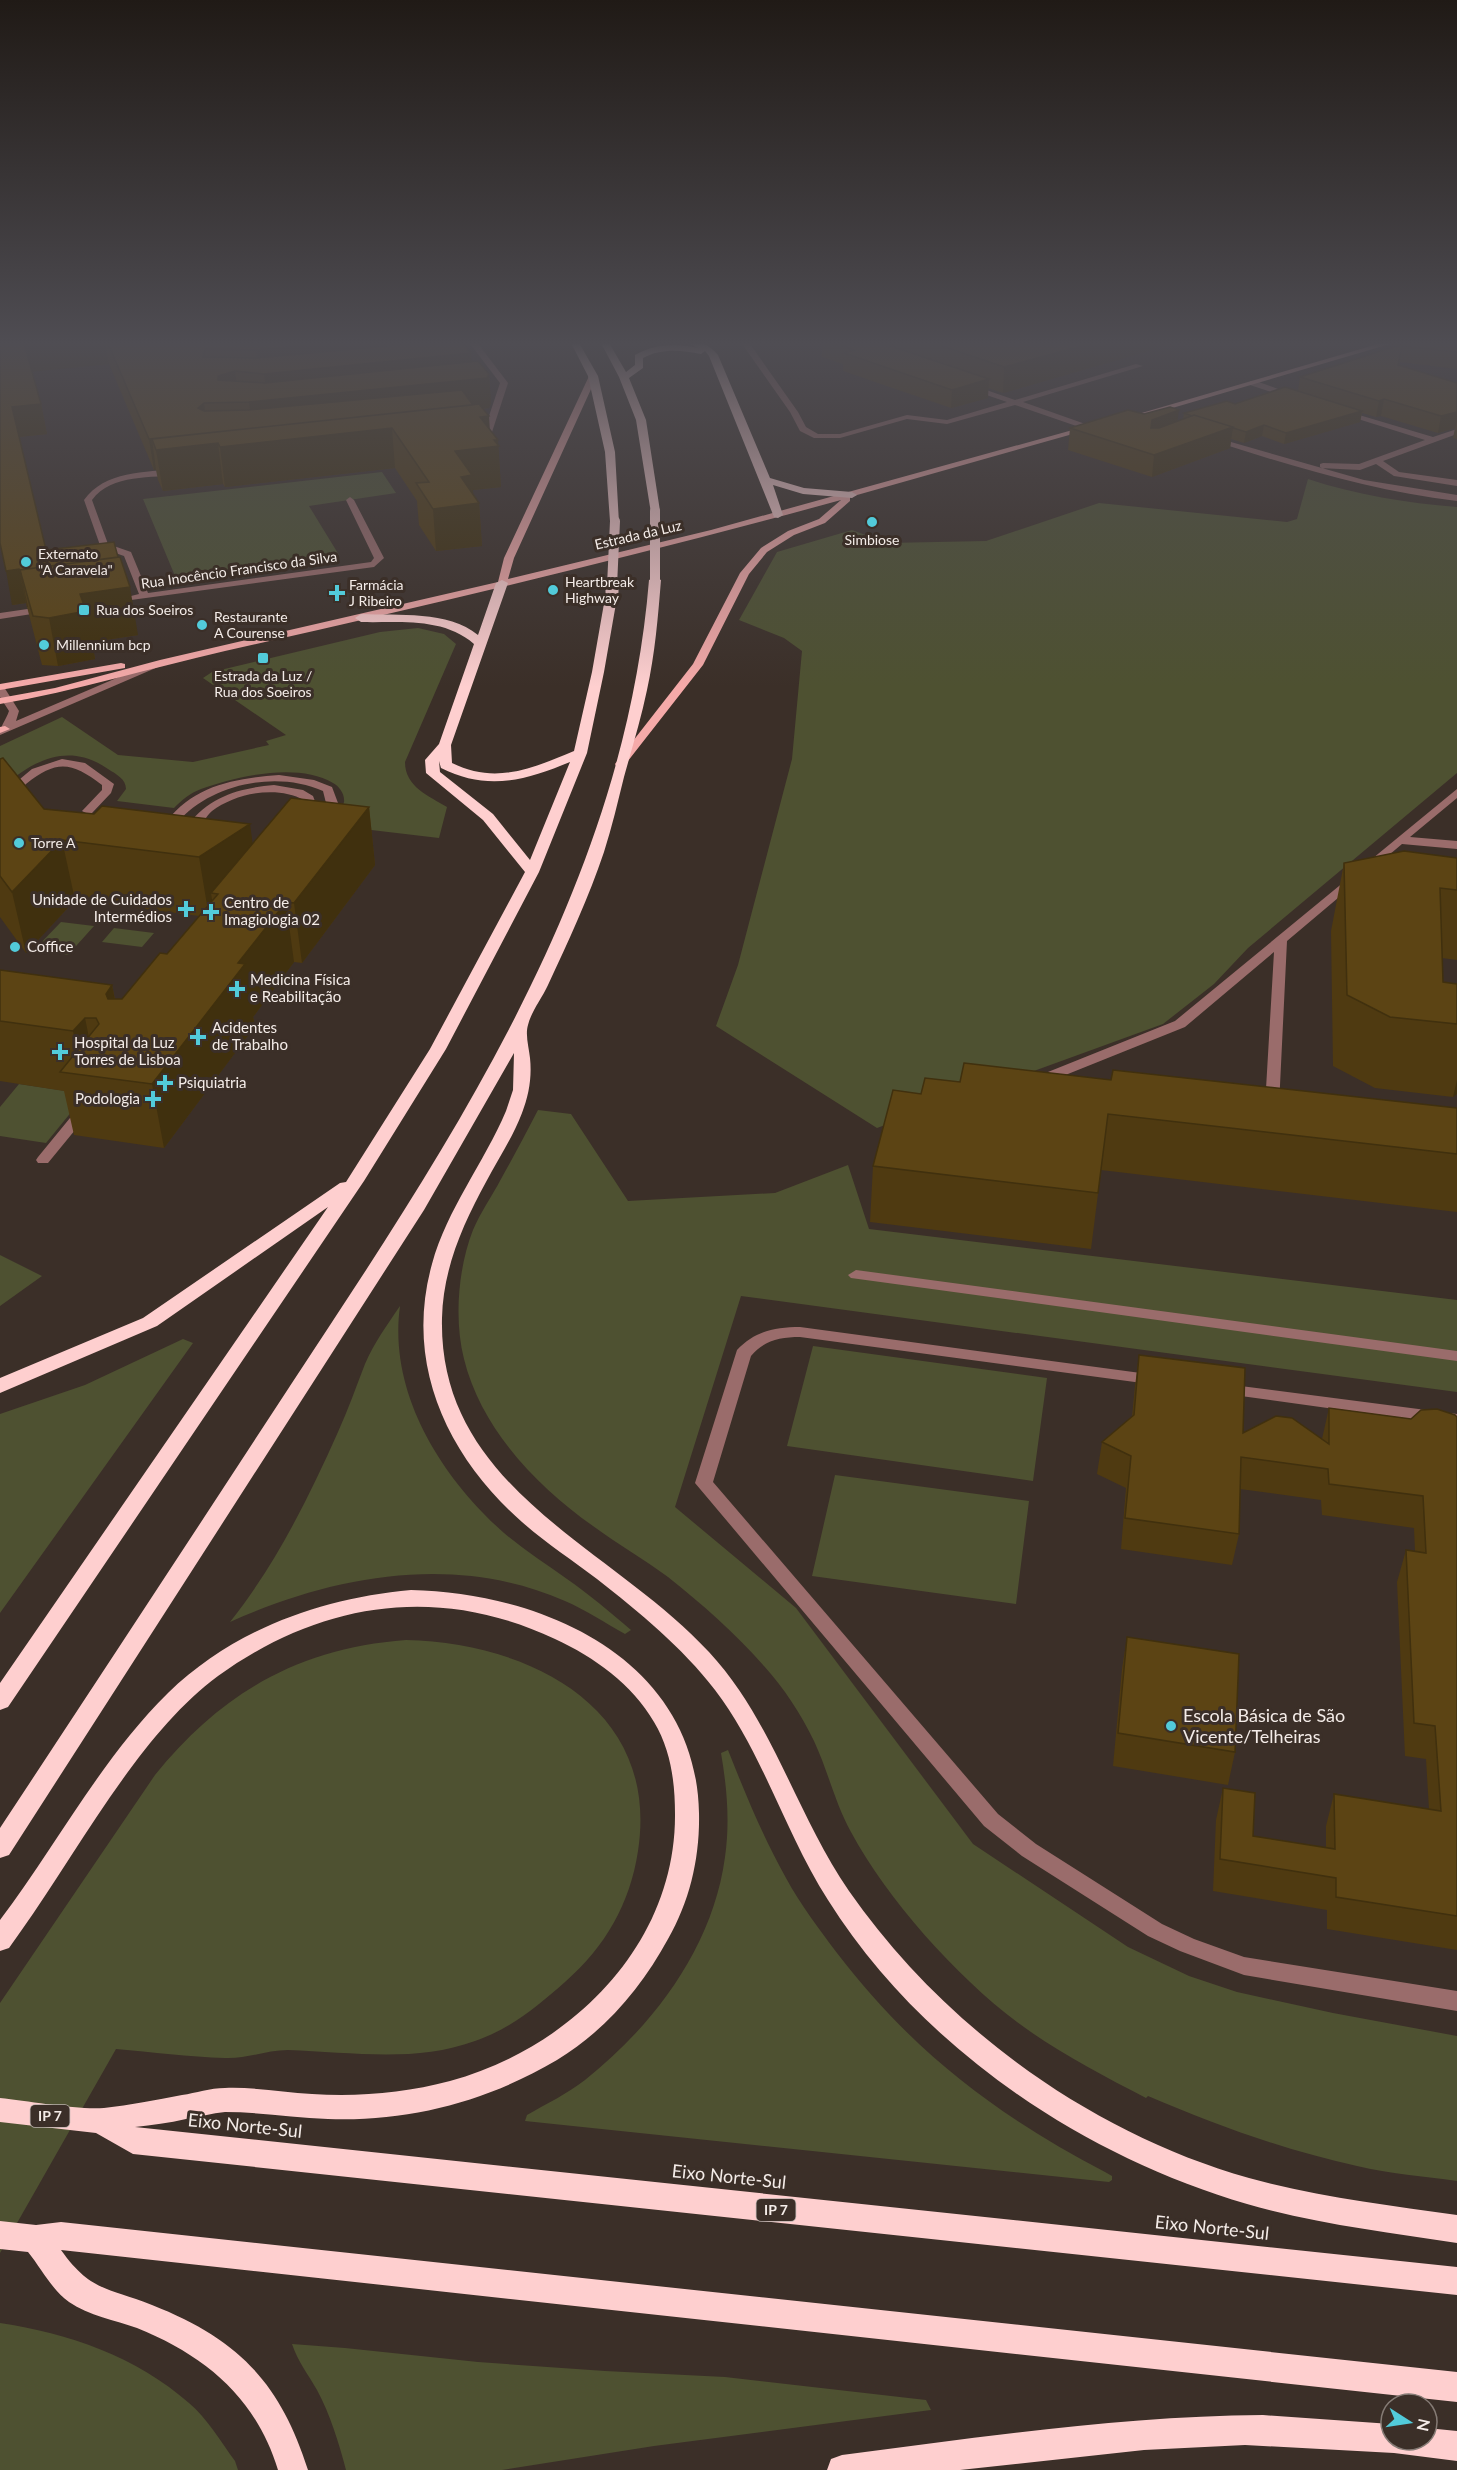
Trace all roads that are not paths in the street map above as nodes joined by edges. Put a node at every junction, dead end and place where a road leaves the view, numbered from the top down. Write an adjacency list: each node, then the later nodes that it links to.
1 (556, 456): 19 (main road)
2 (610, 456): 31 (highway, bridge)
3 (647, 456): 32 (highway, bridge)
4 (756, 456): 12 (highway)
5 (988, 456): 15 (main road, Estrada da Luz)
6 (1271, 456): 9 (street)
7 (1390, 456): 8 (street)
8 (1377, 461): 10 (street); 13 (street)
9 (1290, 462): 10 (street); 14 (street)
10 (1360, 467): 14 (street)
11 (188, 470): 20 (street)
12 (766, 480): 15 (highway); 18 (highway)
13 (1457, 483)
14 (1375, 487): 16 (street)
15 (852, 495): 18 (main road, Estrada da Luz); 32 (main road)
16 (1457, 498)
17 (350, 500): 20 (street, Rua Inocêncio Francisco da Silva)
18 (778, 515): 19 (main road, Estrada da Luz)
19 (502, 583): 24 (main road, Estrada da Luz); 25 (highway)
20 (144, 596): 21 (street, Rua Inocêncio Francisco da Silva)
21 (123, 599)
22 (58, 608): 23 (street)
23 (0, 616)
24 (361, 618): 25 (highway); 26 (main road, Estrada da Luz)
25 (481, 644): 30 (highway)
26 (160, 663): 27 (main road, Estrada da Luz); 28 (main road, Estrada da Luz); 29 (street)
27 (0, 688): 28 (street)
28 (3, 701): 29 (street)
29 (2, 730)
30 (445, 745): 31 (highway); 42 (highway)
31 (580, 753): 42 (highway)
32 (620, 764): 44 (highway)
33 (14, 789): 35 (street)
34 (1457, 792): 40 (street)
35 (88, 811)
36 (174, 821): 39 (street)
37 (296, 821): 38 (street)
38 (195, 824)
39 (317, 824)
40 (1400, 840): 41 (street); 43 (street)
41 (1457, 845)
42 (532, 872): 49 (highway)
43 (1281, 938): 45 (street); 47 (street)
44 (519, 1026): 57 (highway); 62 (highway)
45 (1045, 1091)
46 (96, 1096): 48 (street)
47 (1271, 1117)
48 (43, 1160)
49 (355, 1181): 53 (highway); 56 (highway)
50 (856, 1275): 51 (street)
51 (1457, 1356)
52 (1176, 1383): 59 (street)
53 (0, 1386)
54 (1211, 1387): 55 (street)
55 (1457, 1420)
56 (0, 1701)
57 (0, 1848)
58 (0, 1940): 61 (highway)
59 (1457, 2001)
60 (0, 2110): 61 (highway, Eixo Norte-Sul / IP 7)
61 (100, 2121): 65 (highway, Eixo Norte-Sul / IP 7)
62 (1457, 2229)
63 (0, 2235): 64 (highway)
64 (36, 2239): 66 (highway); 70 (highway)
65 (1457, 2281)
66 (1457, 2387)
67 (1379, 2438): 71 (highway)
68 (1439, 2444): 69 (highway)
69 (1457, 2446)
70 (293, 2470)
71 (842, 2470)

